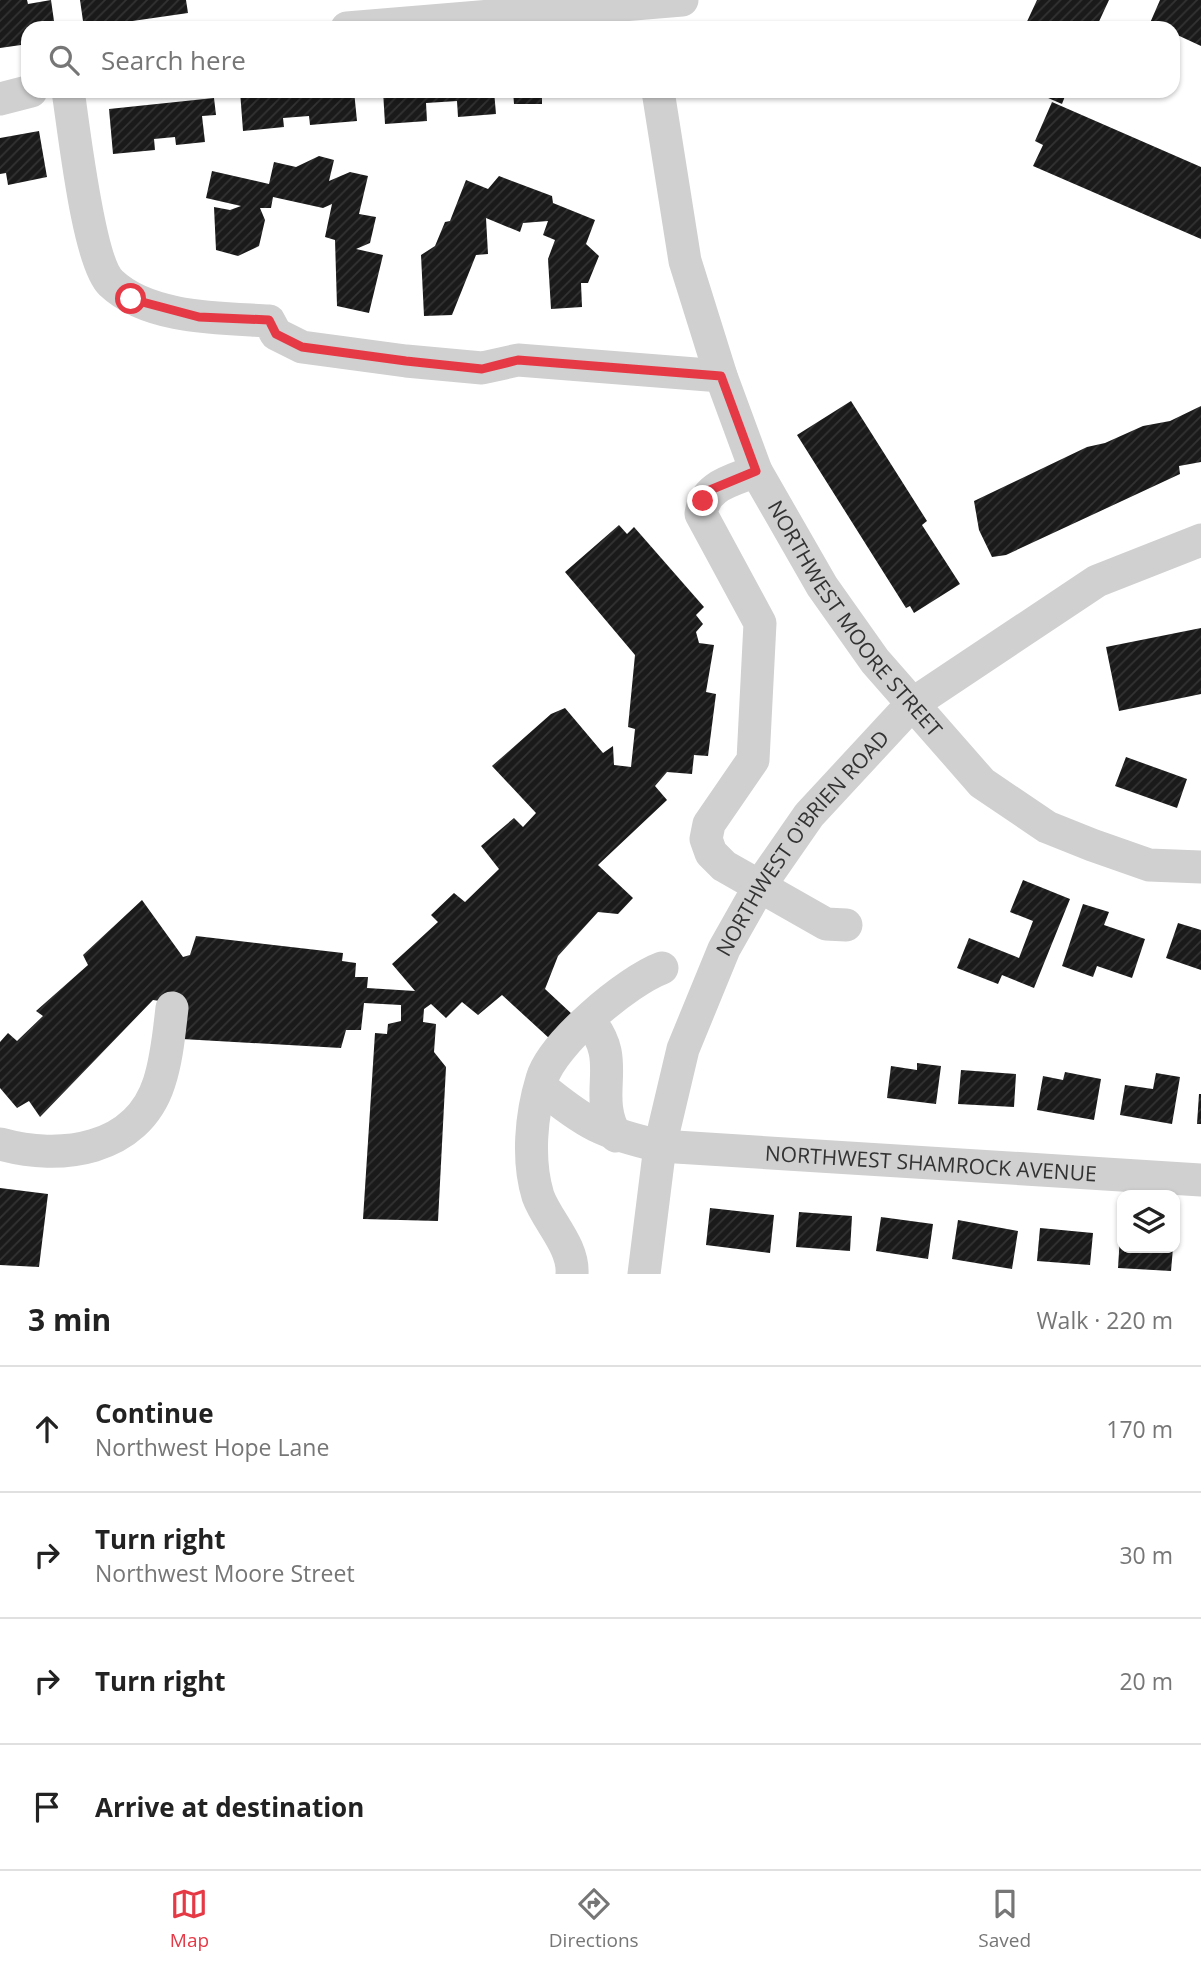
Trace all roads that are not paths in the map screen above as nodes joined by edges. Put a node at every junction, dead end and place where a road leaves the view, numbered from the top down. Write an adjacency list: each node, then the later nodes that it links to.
1 (661, 8): 2 (street)
2 (457, 21)
3 (21, 94): 6 (street)
4 (69, 98): 7 (street)
5 (659, 98): 7 (street, NORTHWEST MOORE STREET)
6 (0, 99)
7 (721, 376): 8 (street, NORTHWEST MOORE STREET)
8 (756, 471): 10 (street, NORTHWEST MOORE STREET); 12 (street)
9 (1201, 540): 10 (street, NORTHWEST O'BRIEN ROAD)
10 (911, 705): 11 (street, NORTHWEST MOORE STREET); 12 (street, NORTHWEST O'BRIEN ROAD)
11 (1201, 867)
12 (759, 887): 13 (street); 20 (street, NORTHWEST O'BRIEN ROAD)
13 (846, 925)
14 (662, 968): 16 (street)
15 (172, 1008): 19 (street)
16 (588, 1020): 17 (street); 18 (street)
17 (541, 1087): 18 (street, NORTHWEST SHAMROCK AVENUE); 22 (street)
18 (617, 1136): 20 (street, NORTHWEST SHAMROCK AVENUE)
19 (0, 1144)
20 (660, 1146): 21 (street, NORTHWEST SHAMROCK AVENUE); 23 (street, NORTHWEST O'BRIEN ROAD)
21 (1201, 1180)
22 (572, 1274)
23 (644, 1274)

